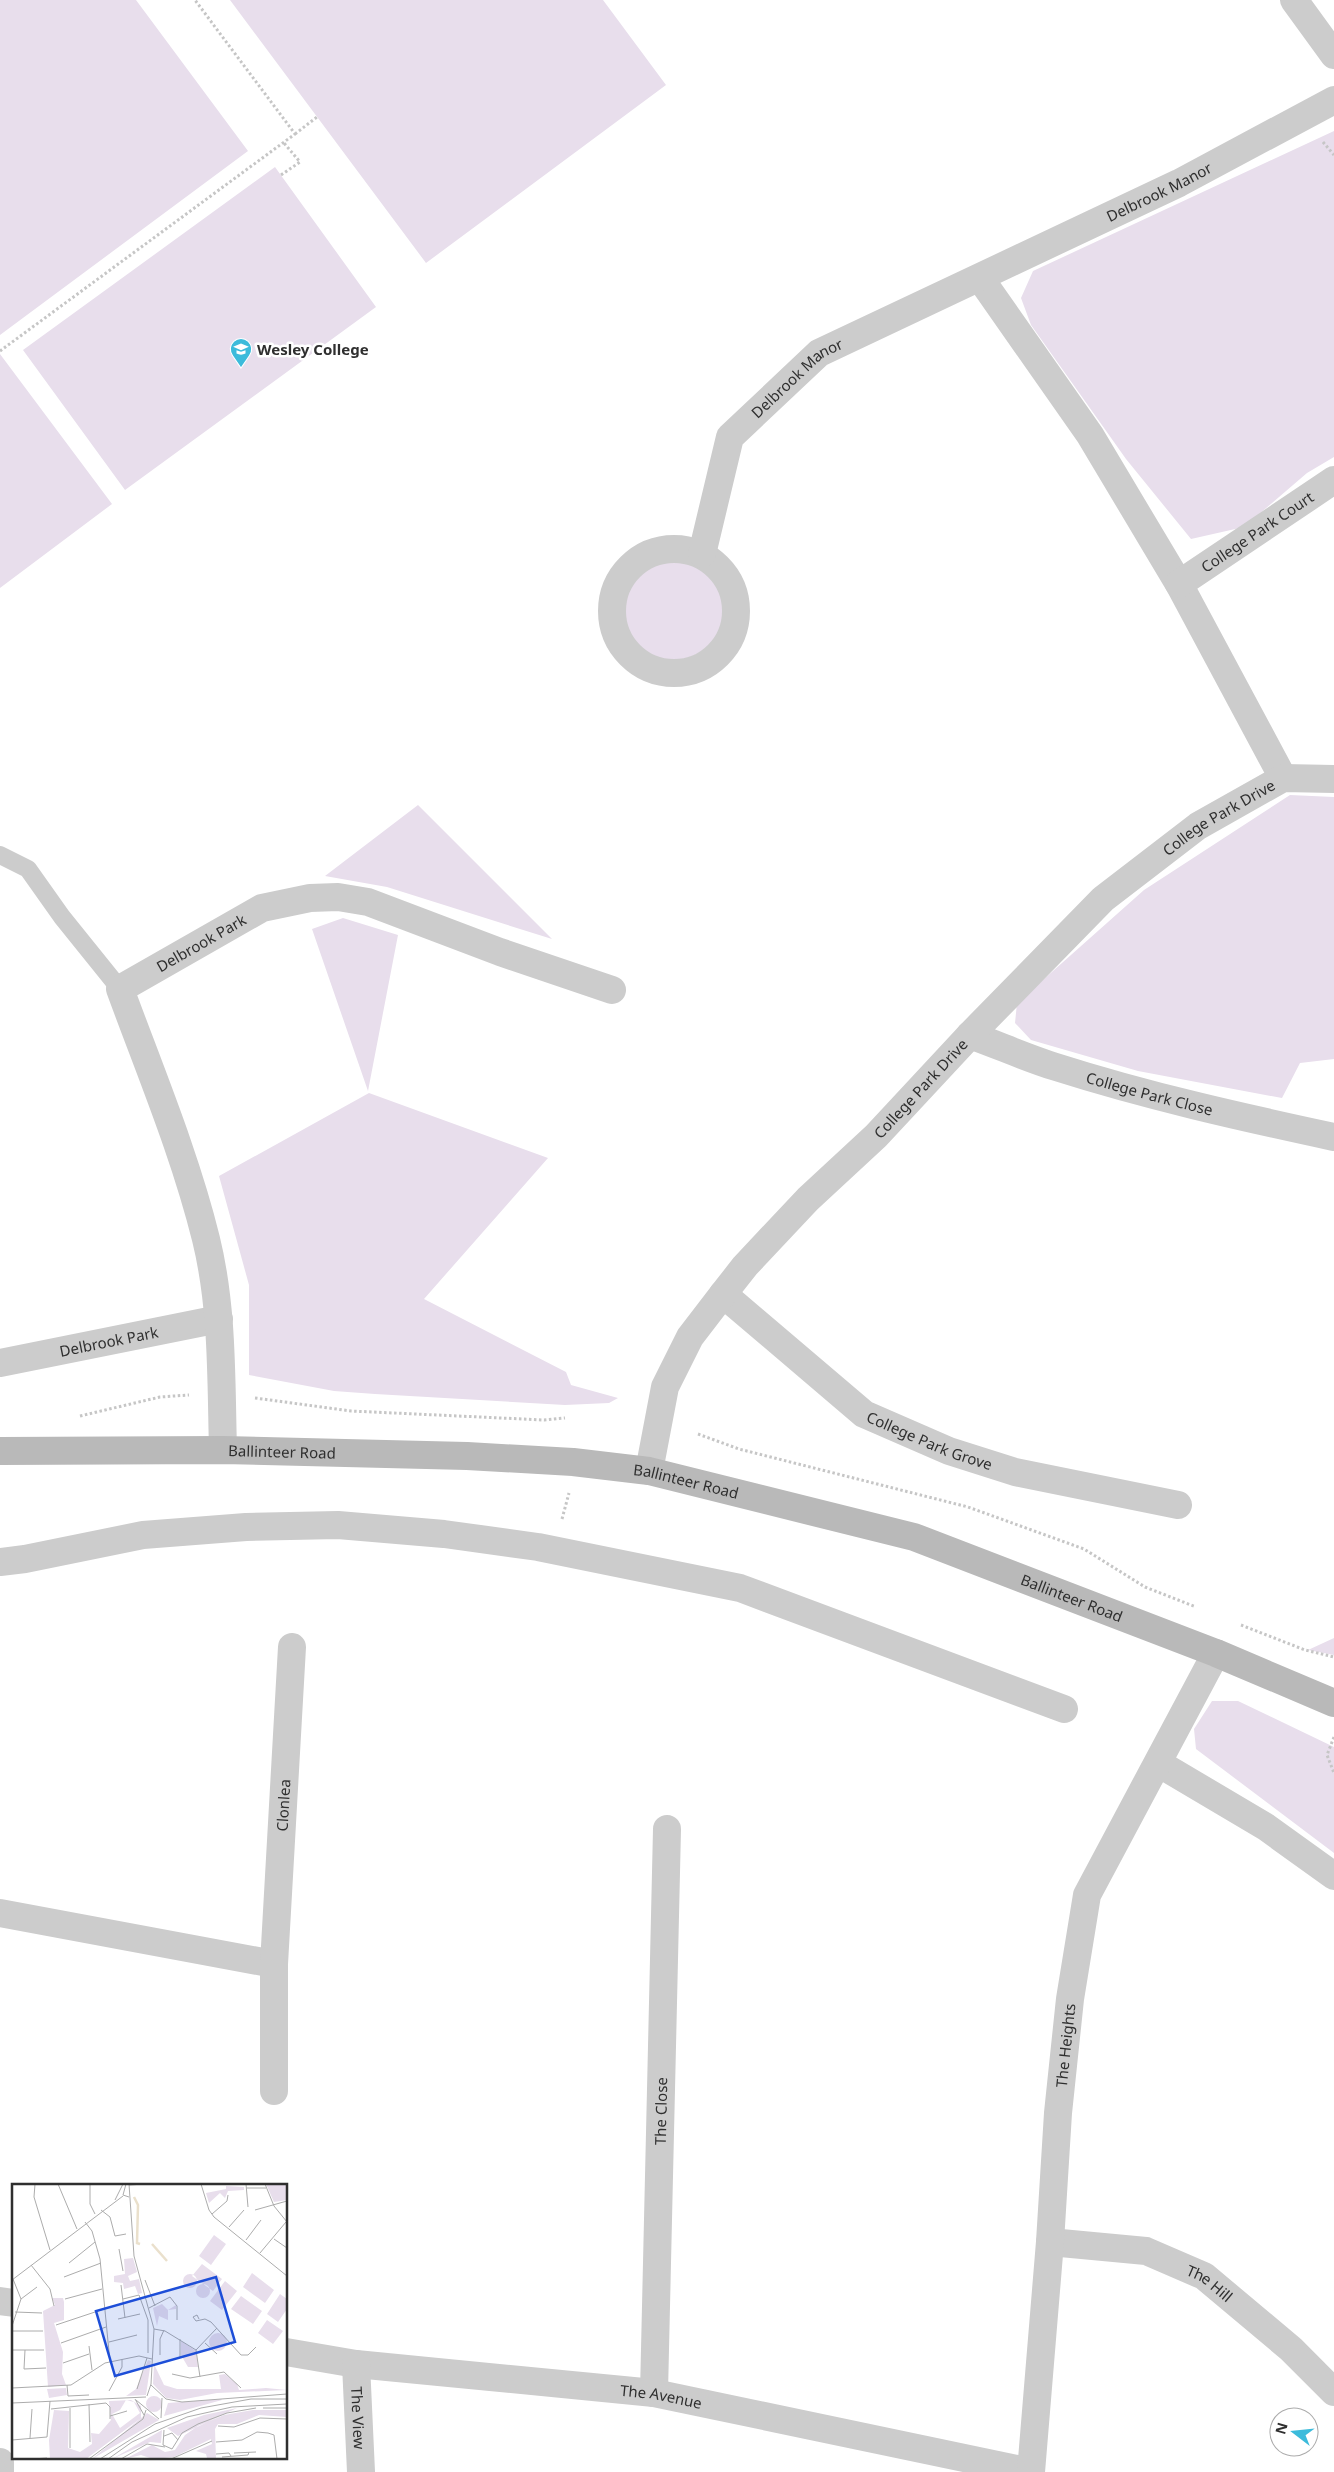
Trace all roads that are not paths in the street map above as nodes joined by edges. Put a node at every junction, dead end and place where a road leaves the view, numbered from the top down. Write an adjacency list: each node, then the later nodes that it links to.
1 (1294, 0): 2 (street)
2 (1334, 55)
3 (1334, 100): 4 (street, Delbrook Manor)
4 (980, 278): 6 (street, Delbrook Manor); 7 (street)
5 (1334, 480): 7 (street, College Park Court)
6 (702, 554): 6 (street)
7 (1179, 584): 8 (street, College Park Drive)
8 (1283, 778): 9 (street, College Park Drive); 13 (street, College Park Drive)
9 (1334, 779)
10 (0, 855): 11 (lane)
11 (120, 989): 12 (street, Delbrook Park); 16 (street)
12 (612, 990)
13 (970, 1034): 14 (street, College Park Close); 15 (street, College Park Drive)
14 (1334, 1137)
15 (723, 1294): 20 (street, College Park Drive); 21 (street, College Park Grove)
16 (219, 1319): 17 (street, Delbrook Park); 18 (street)
17 (0, 1363)
18 (222, 1450): 19 (main road, Ballinteer Road); 20 (main road, Ballinteer Road)
19 (0, 1452)
20 (649, 1471): 24 (main road, Ballinteer Road)
21 (1178, 1505)
22 (0, 1562): 26 (street)
23 (292, 1647): 31 (street, Clonlea)
24 (1216, 1653): 25 (main road, Ballinteer Road); 27 (street, The Heights)
25 (1334, 1703)
26 (1064, 1709)
27 (1158, 1763): 29 (street); 33 (street, The Heights)
28 (667, 1829): 37 (street, The Close)
29 (1334, 1876)
30 (0, 1913): 31 (street)
31 (274, 1964): 32 (street, Clonlea)
32 (274, 2091)
33 (1050, 2242): 36 (street, The Hill); 41 (street, The Heights)
34 (288, 2352): 35 (street, The Avenue)
35 (356, 2364): 37 (street, The Avenue); 40 (street, The View)
36 (1334, 2392)
37 (654, 2394): 41 (street, The Avenue)
38 (0, 2462): 39 (street)
39 (0, 2472)
40 (361, 2472)
41 (1031, 2472)

